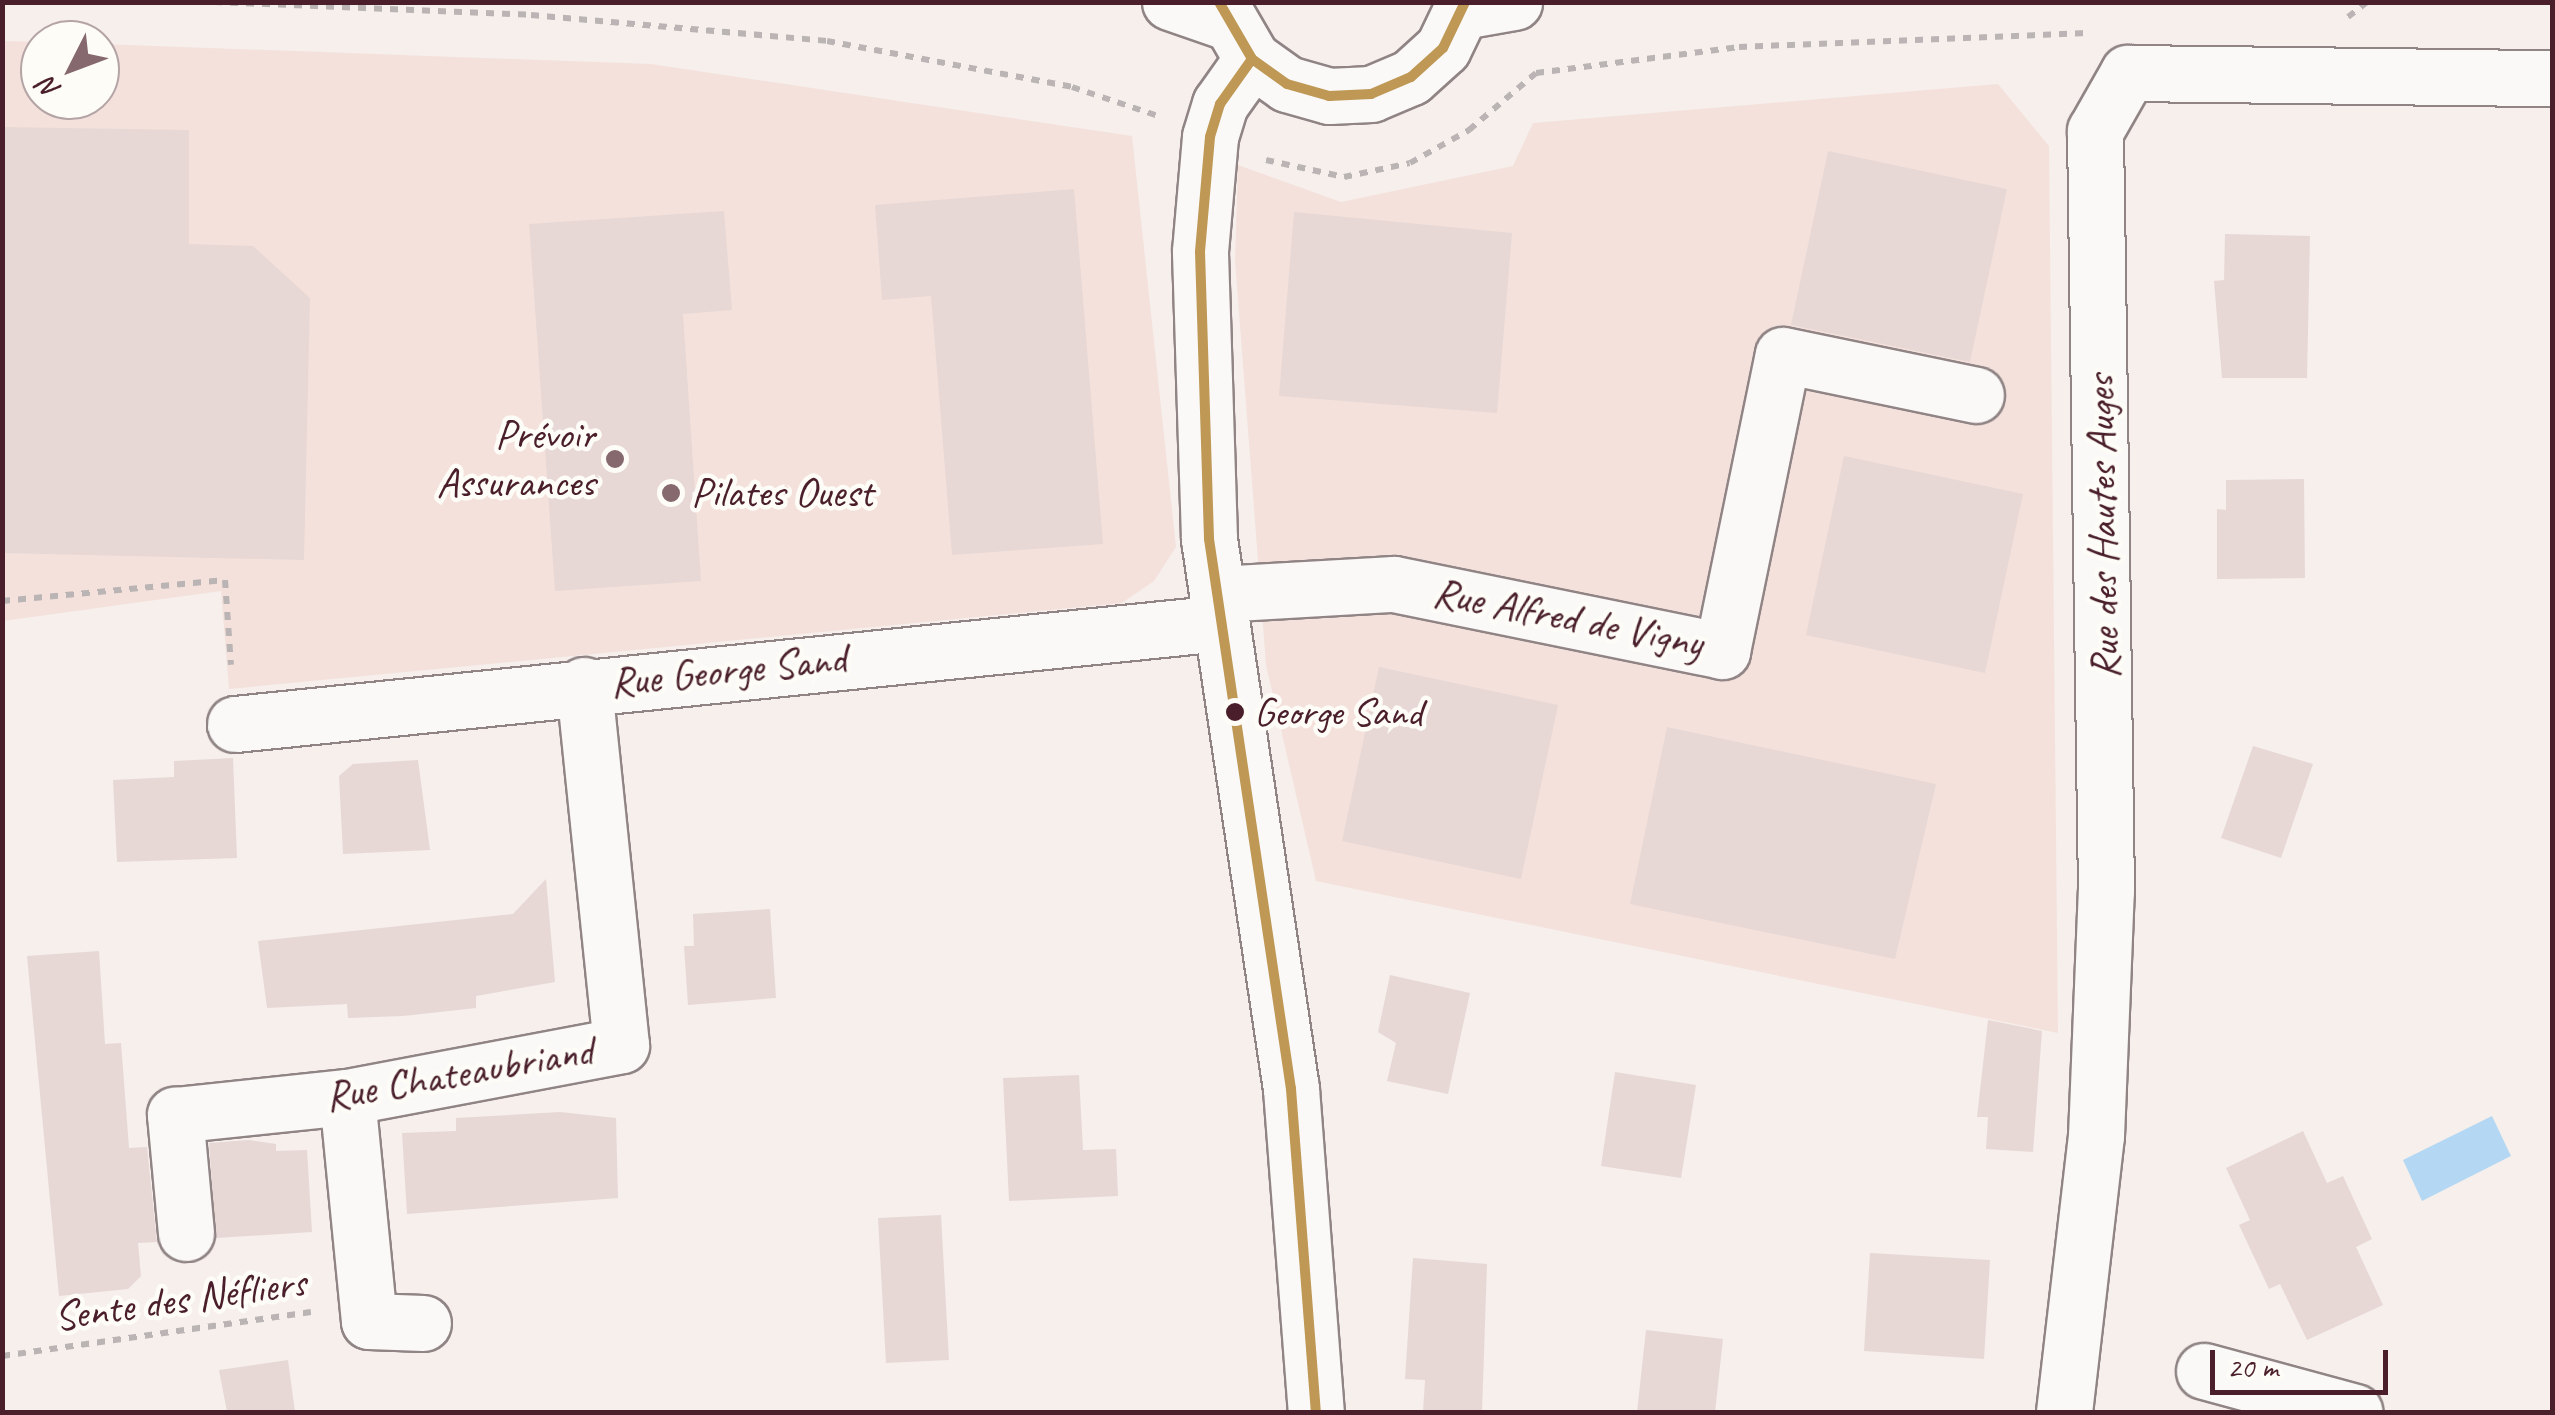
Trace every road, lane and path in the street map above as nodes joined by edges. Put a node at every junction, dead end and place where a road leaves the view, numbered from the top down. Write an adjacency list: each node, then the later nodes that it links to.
1 (214, 2): 9 (path)
2 (1170, 2): 6 (street)
3 (2367, 2): 5 (path)
4 (1481, 5): 6 (street)
5 (2326, 19)
6 (1231, 27): 9 (street)
7 (2098, 33): 9 (path)
8 (2552, 78): 22 (street, Rue des Hautes Auges)
9 (1210, 137): 12 (street)
10 (1976, 394): 12 (street, Rue Alfred de Vigny)
11 (2, 601): 14 (path)
12 (1220, 609): 13 (street, Rue George Sand); 21 (street)
13 (584, 685): 14 (street, Rue George Sand); 15 (street, Rue Chateaubriand)
14 (235, 724)
15 (347, 1097): 16 (street, Rue Chateaubriand); 17 (street)
16 (186, 1233)
17 (366, 1304): 18 (street); 19 (path, Sente des Néfliers)
18 (423, 1323)
19 (2, 1356)
20 (2204, 1370): 23 (street)
21 (1316, 1412)
22 (2064, 1412)
23 (2355, 1412)

